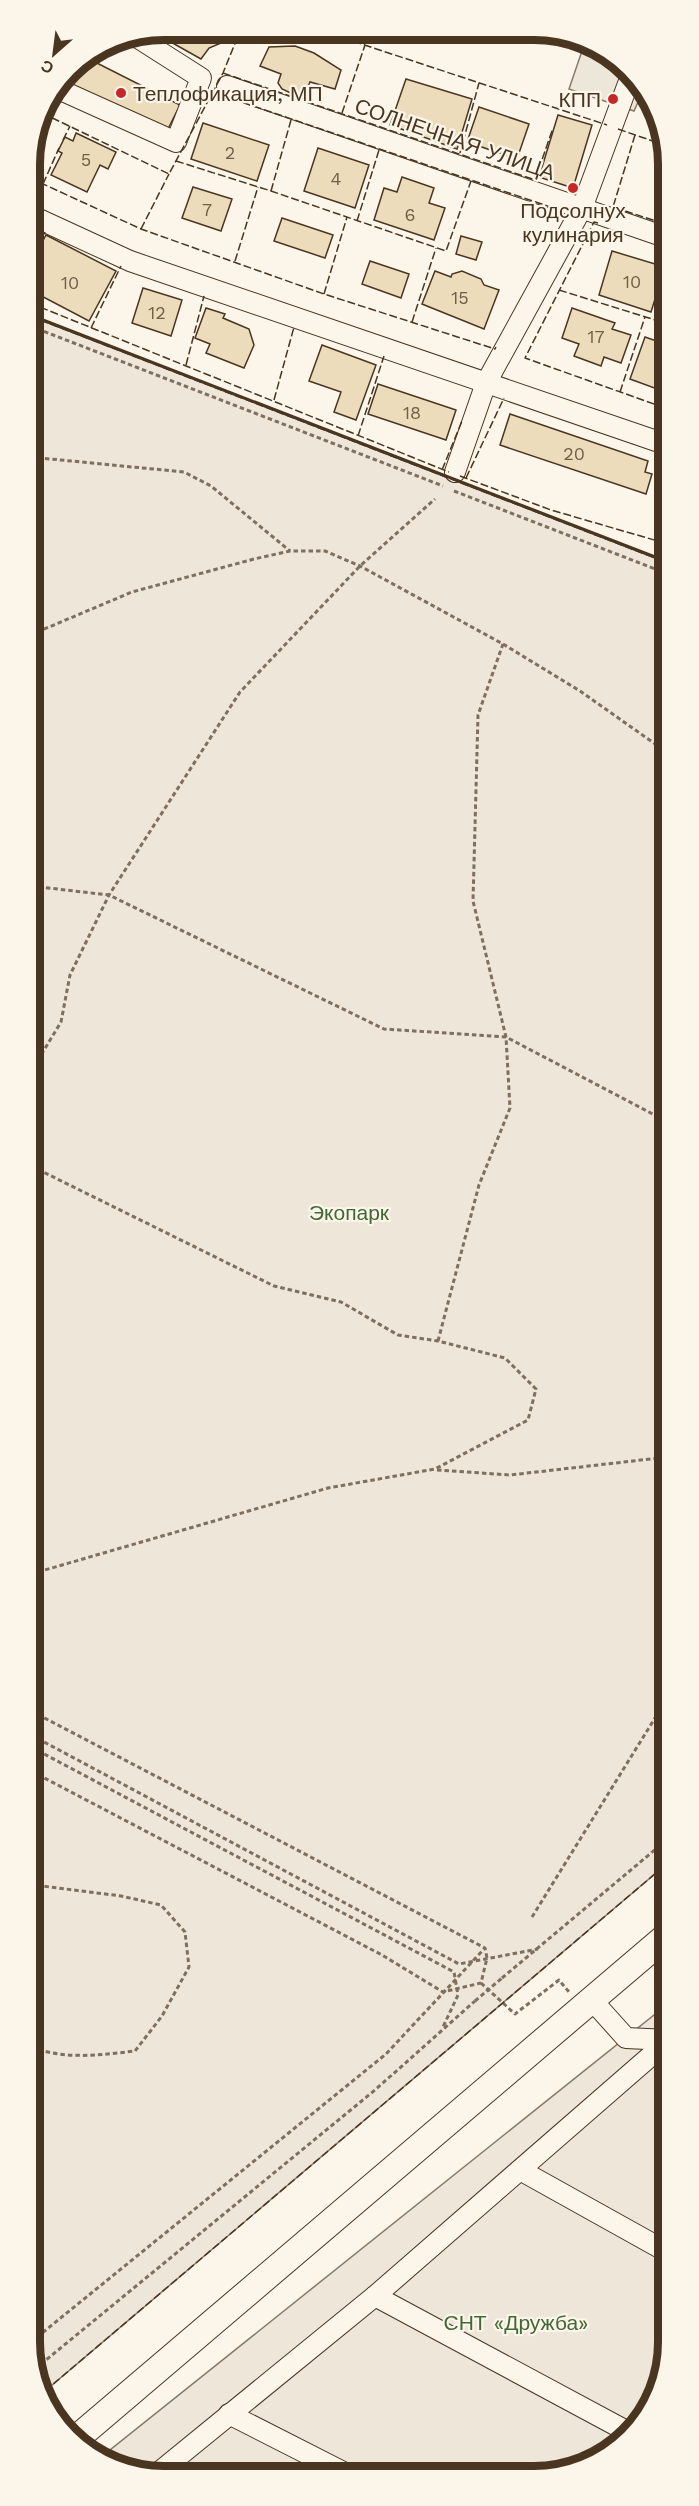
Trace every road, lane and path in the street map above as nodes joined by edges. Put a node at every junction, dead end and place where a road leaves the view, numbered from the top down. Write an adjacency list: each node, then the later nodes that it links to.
1 (145, 42): 4 (street)
2 (628, 84): 5 (street)
3 (227, 86): 5 (street, СОЛНЕЧНАЯ УЛИЦА)
4 (64, 92)
5 (582, 208): 7 (street, СОЛНЕЧНАЯ УЛИЦА); 9 (street)
6 (41, 219): 9 (street)
7 (658, 235)
8 (41, 330): 16 (path)
9 (486, 383): 10 (street); 12 (street)
10 (658, 442)
11 (41, 458): 14 (path)
12 (455, 472)
13 (435, 499): 15 (path)
14 (290, 552): 15 (path); 17 (path)
15 (360, 566): 18 (path); 21 (path)
16 (658, 570)
17 (41, 630)
18 (503, 644): 19 (path); 22 (path)
19 (658, 746)
20 (41, 887): 21 (path)
21 (109, 895): 22 (path); 23 (path)
22 (506, 1036): 24 (path); 26 (path)
23 (41, 1056)
24 (658, 1117)
25 (41, 1171): 26 (path)
26 (438, 1341): 28 (path)
27 (658, 1458): 28 (path)
28 (435, 1469): 29 (path)
29 (40, 1571)
30 (658, 1713): 37 (path)
31 (40, 1716): 39 (path)
32 (40, 1740): 42 (path)
33 (40, 1752): 43 (path)
34 (40, 1776): 46 (path)
35 (658, 1847): 40 (path)
36 (40, 1885): 50 (path)
37 (532, 1917)
38 (658, 1943): 47 (main road)
39 (485, 1948): 41 (path); 42 (path)
40 (538, 1948): 41 (path); 48 (path, bridge)
41 (487, 1958): 42 (path); 44 (path)
42 (474, 1960): 43 (path)
43 (456, 1980): 45 (path); 46 (path)
44 (481, 1983): 45 (path); 47 (path)
45 (457, 1989): 46 (path); 48 (path)
46 (443, 1992): 55 (path)
47 (586, 2004): 49 (street); 59 (main road)
48 (442, 2029): 56 (path)
49 (658, 2039)
50 (40, 2050)
51 (658, 2050): 52 (street)
52 (519, 2170): 53 (street); 54 (street)
53 (658, 2247)
54 (375, 2296): 57 (street); 58 (street)
55 (40, 2335)
56 (43, 2363)
57 (229, 2414): 60 (street); 61 (street)
58 (623, 2428)
59 (82, 2434)
60 (166, 2466)
61 (331, 2466)

